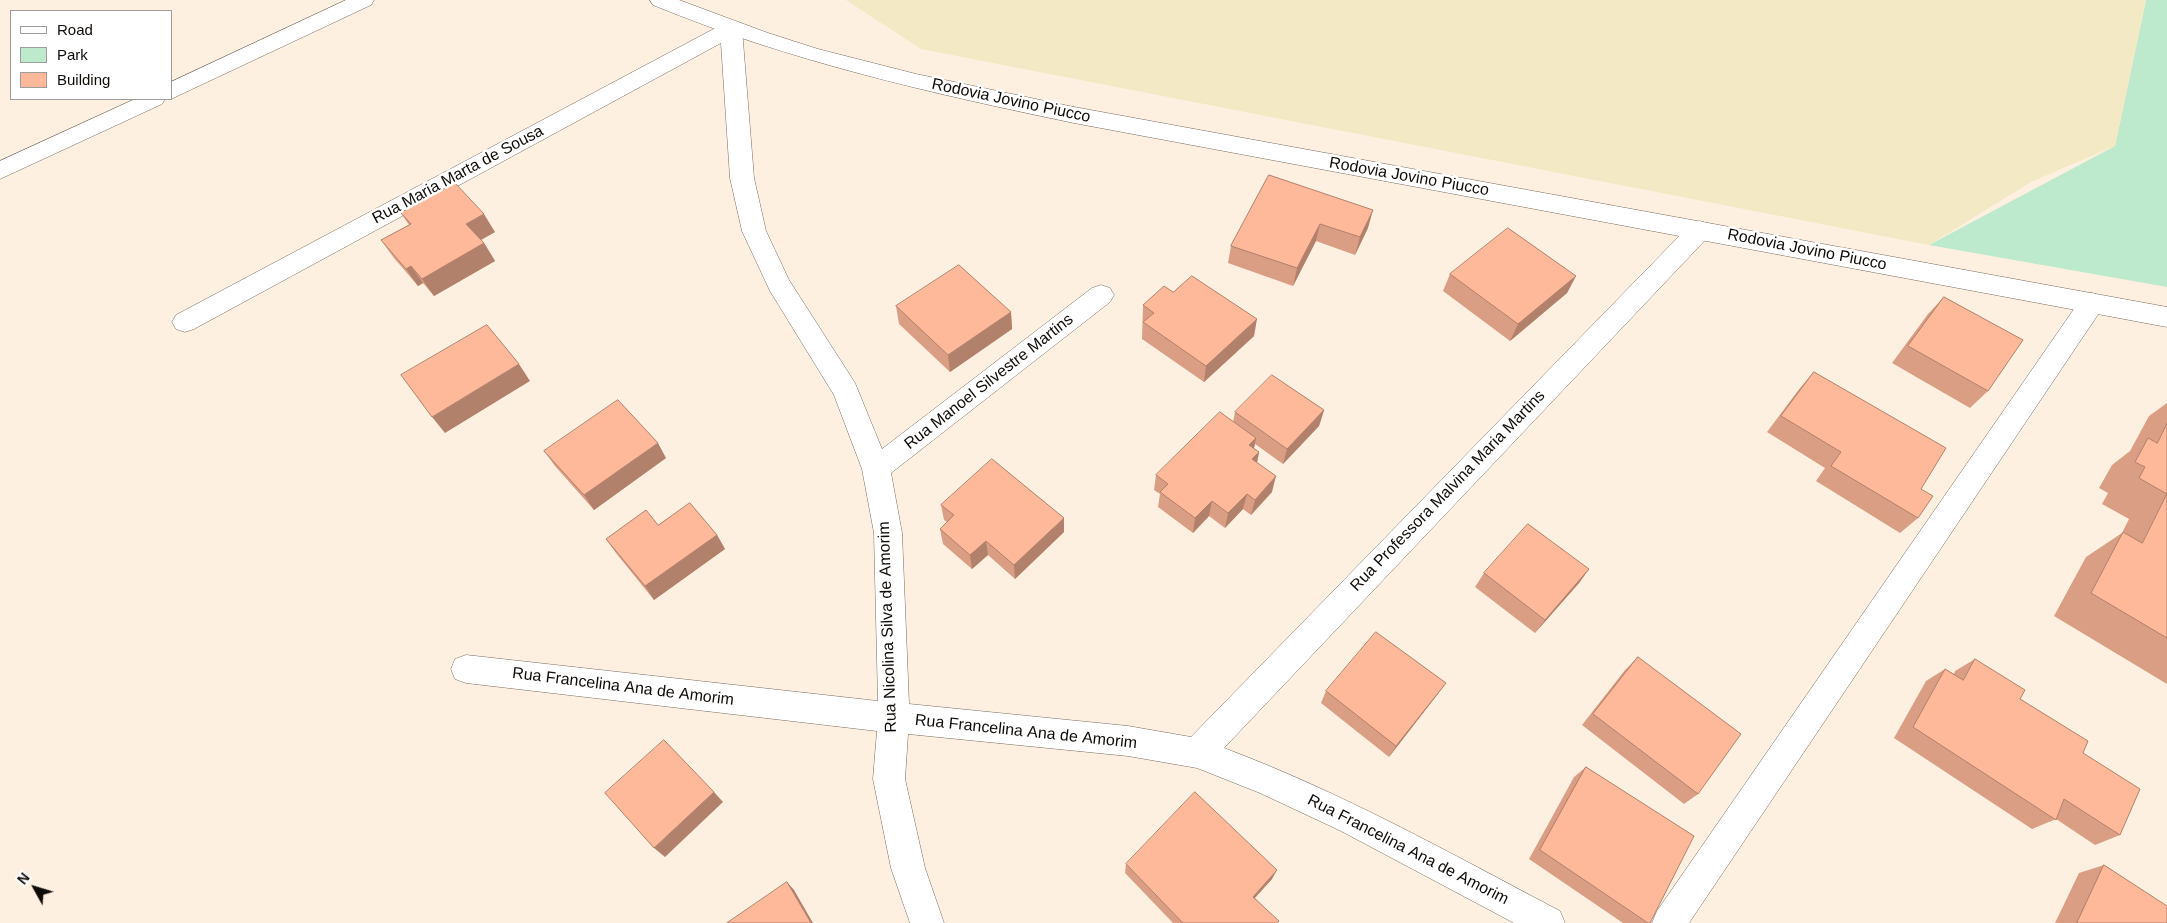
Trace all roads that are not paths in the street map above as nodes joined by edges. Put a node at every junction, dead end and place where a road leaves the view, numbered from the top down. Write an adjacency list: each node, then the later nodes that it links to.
1 (364, 0): 4 (street)
2 (660, 0): 3 (street, Rodovia Jovino Piucco)
3 (731, 29): 7 (street, Rodovia Jovino Piucco); 11 (street, Rua Maria Marta de Sousa); 12 (street, Rua Nicolina Silva de Amorim)
4 (172, 90)
5 (152, 100): 6 (street)
6 (0, 171)
7 (1700, 230): 9 (street, Rodovia Jovino Piucco); 15 (street, Rua Professora Malvina Maria Martins)
8 (1102, 295): 12 (street, Rua Manoel Silvestre Martins)
9 (2092, 303): 10 (street, Rodovia Jovino Piucco); 18 (street)
10 (2167, 317)
11 (185, 322)
12 (876, 469): 14 (street, Rua Nicolina Silva de Amorim)
13 (466, 669): 14 (street, Rua Francelina Ana de Amorim)
14 (894, 718): 15 (street, Rua Francelina Ana de Amorim); 16 (street, Rua Nicolina Silva de Amorim)
15 (1197, 753): 17 (street, Rua Francelina Ana de Amorim)
16 (927, 923)
17 (1548, 923)
18 (1669, 923)

